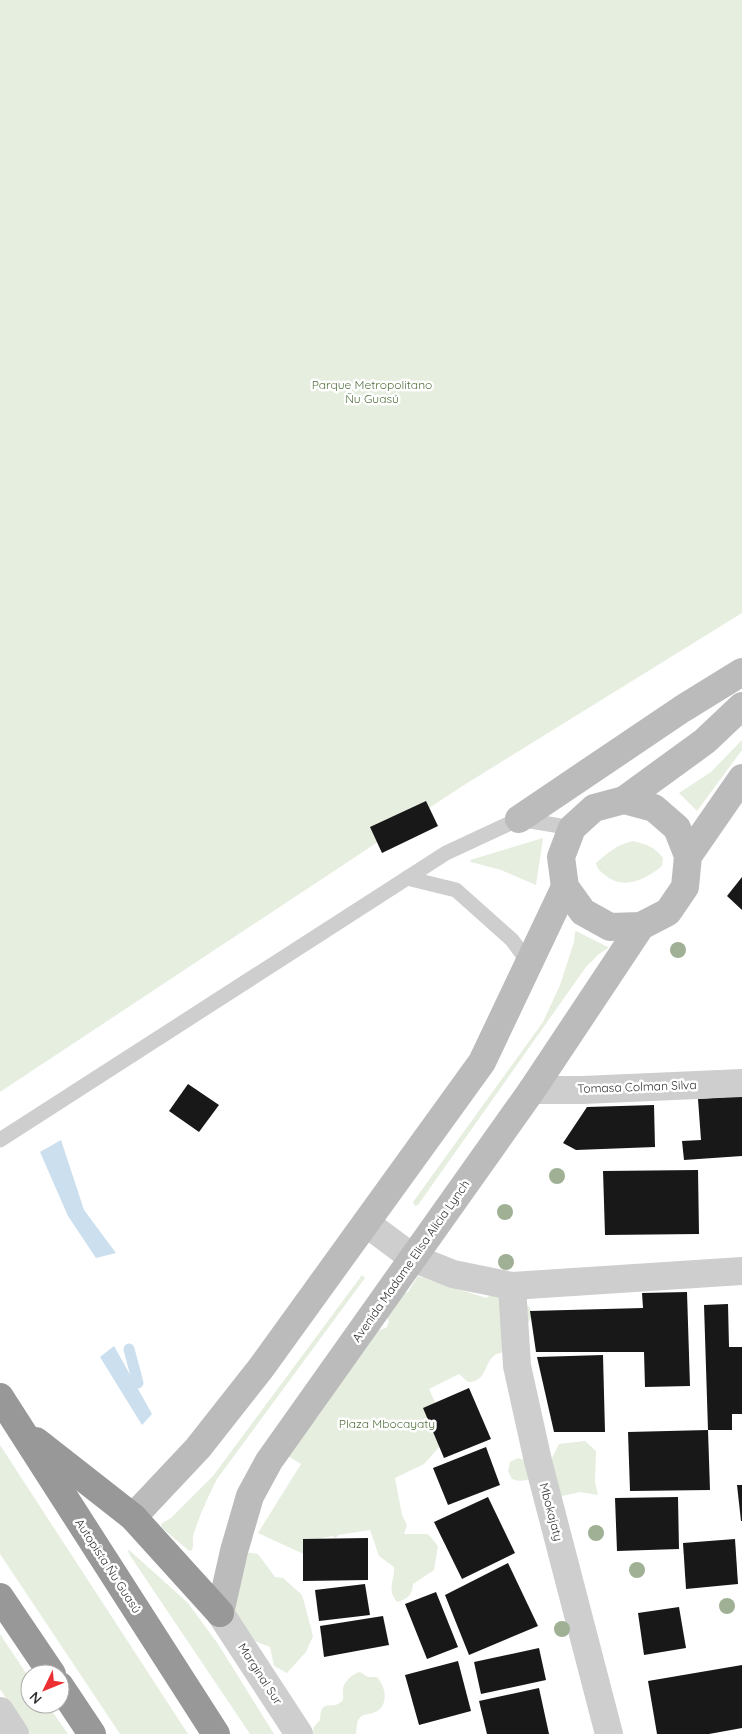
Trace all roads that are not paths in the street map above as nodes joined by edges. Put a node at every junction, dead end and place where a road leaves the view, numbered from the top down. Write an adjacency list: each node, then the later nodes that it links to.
1 (742, 672): 5 (main road)
2 (742, 706): 4 (main road, Avenida Madame Elisa Alicia Lynch)
3 (742, 778): 7 (main road, Avenida Madame Elisa Alicia Lynch)
4 (624, 800): 6 (main road, Avenida Madame Elisa Alicia Lynch); 7 (main road, Avenida Madame Elisa Alicia Lynch)
5 (519, 819): 6 (lane); 8 (lane)
6 (572, 828): 9 (main road, Avenida Madame Elisa Alicia Lynch)
7 (688, 856): 10 (main road, Avenida Madame Elisa Alicia Lynch)
8 (407, 878): 11 (lane); 14 (lane)
9 (565, 887): 10 (main road, Avenida Madame Elisa Alicia Lynch); 11 (main road)
10 (641, 926): 13 (main road, Avenida Madame Elisa Alicia Lynch)
11 (529, 963): 15 (main road)
12 (742, 1083): 13 (street, Tomasa Colman Silva)
13 (532, 1090): 16 (main road, Avenida Madame Elisa Alicia Lynch)
14 (0, 1140)
15 (366, 1223): 16 (street); 21 (main road)
16 (413, 1258): 18 (street); 23 (main road, Avenida Madame Elisa Alicia Lynch)
17 (742, 1270): 18 (street)
18 (512, 1286): 31 (street, Mbokajaty)
19 (0, 1397): 20 (highway, Autopista Ñu Guasú)
20 (20, 1428): 21 (highway); 29 (highway, Autopista Ñu Guasú)
21 (133, 1517): 23 (highway)
22 (0, 1597): 24 (highway)
23 (220, 1614): 30 (street, Marginal Sur)
24 (45, 1664)
25 (70, 1701): 28 (highway)
26 (0, 1711): 27 (street)
27 (14, 1734)
28 (92, 1734)
29 (216, 1734)
30 (299, 1734)
31 (609, 1734)

